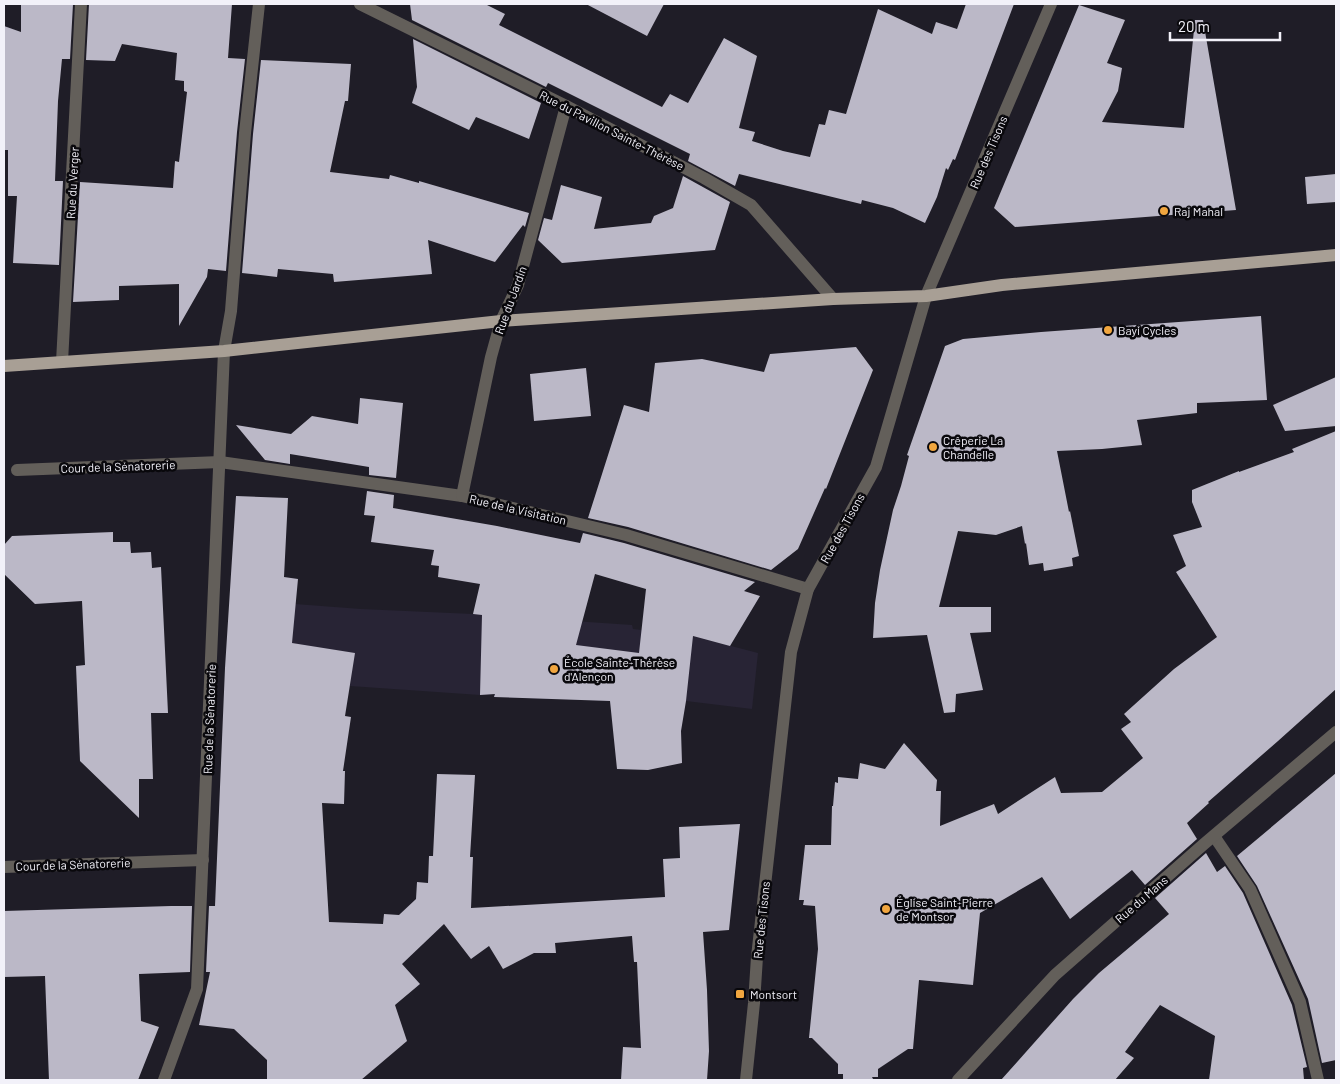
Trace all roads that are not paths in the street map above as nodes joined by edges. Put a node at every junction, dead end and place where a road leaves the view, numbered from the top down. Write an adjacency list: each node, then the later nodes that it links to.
1 (81, 4): 11 (street, Rue du Verger)
2 (259, 4): 10 (street, Rue de la Sénatorerie)
3 (360, 4): 5 (street, Rue du Pavillon Sainte-Thérèse)
4 (1051, 4): 7 (street, Rue des Tisons)
5 (566, 106): 8 (street, Rue du Pavillon Sainte-Thérèse); 9 (street, Rue du Jardin)
6 (1336, 255): 7 (main road)
7 (926, 296): 8 (main road); 16 (street, Rue des Tisons)
8 (833, 299): 9 (main road)
9 (501, 321): 10 (main road); 15 (street, Rue du Jardin)
10 (224, 351): 11 (main road); 13 (street, Rue de la Sénatorerie)
11 (62, 362): 12 (main road)
12 (4, 366)
13 (220, 462): 14 (street, Cour de la Sénatorerie); 15 (street, Rue de la Visitation); 19 (street, Rue de la Sénatorerie)
14 (17, 470)
15 (462, 496): 16 (street, Rue de la Visitation)
16 (808, 589): 22 (street, Rue des Tisons)
17 (1336, 732): 18 (street, Rue du Mans)
18 (1214, 836): 23 (street, Rue du Mans); 24 (street)
19 (203, 860): 20 (street, Cour de la Sénatorerie); 21 (street, Rue de la Sénatorerie)
20 (4, 867)
21 (164, 1080)
22 (746, 1080)
23 (958, 1080)
24 (1318, 1080)

